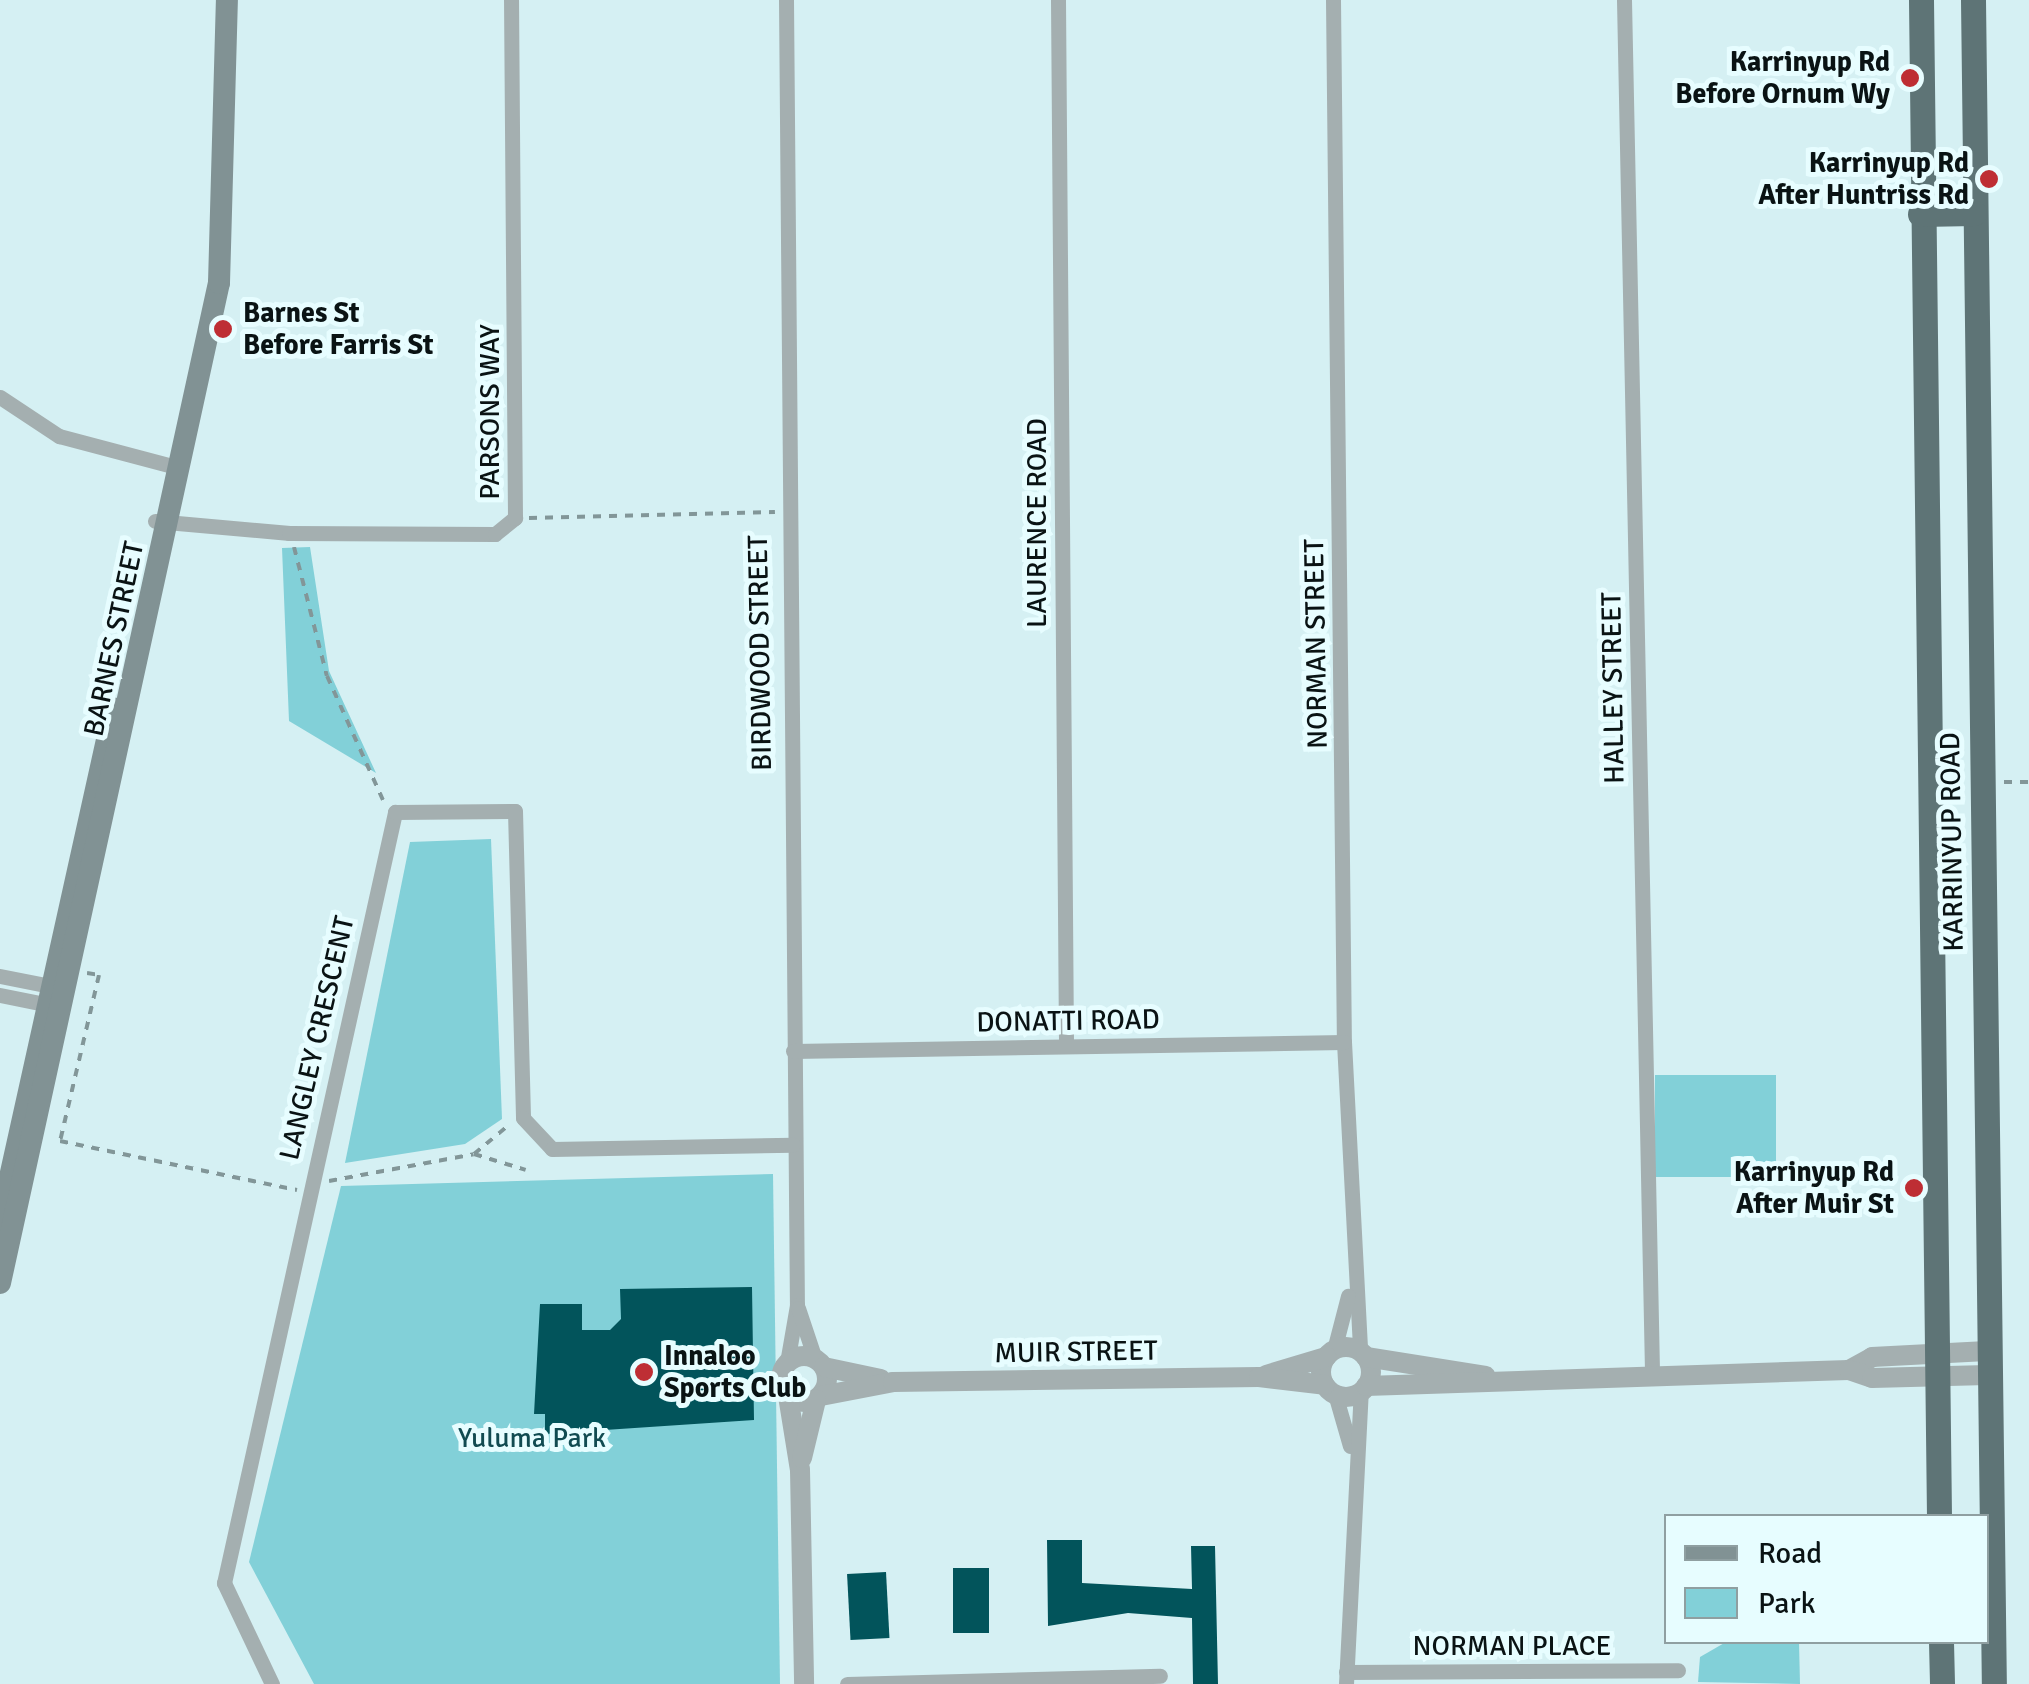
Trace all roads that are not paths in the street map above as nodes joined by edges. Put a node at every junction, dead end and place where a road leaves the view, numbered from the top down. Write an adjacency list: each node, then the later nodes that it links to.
1 (212, 0): 13 (main road, BARNES STREET)
2 (227, 0): 13 (main road, BARNES STREET)
3 (510, 0): 14 (street, PARSONS WAY)
4 (786, 0): 20 (street, BIRDWOOD STREET)
5 (1058, 0): 19 (street, LAURENCE ROAD)
6 (1332, 0): 18 (street, NORMAN STREET)
7 (1624, 0): 32 (street, HALLEY STREET)
8 (1973, 0): 10 (highway, KARRINYUP ROAD)
9 (1917, 6): 11 (highway, KARRINYUP ROAD)
10 (1974, 213): 11 (highway); 30 (highway, KARRINYUP ROAD)
11 (1920, 214): 31 (highway, KARRINYUP ROAD)
12 (0, 398): 13 (street)
13 (173, 467): 14 (main road, BARNES STREET)
14 (162, 522): 17 (main road, BARNES STREET)
15 (0, 976): 17 (street)
16 (0, 995): 17 (street)
17 (57, 997): 22 (main road, BARNES STREET); 23 (main road, BARNES STREET)
18 (1344, 1042): 19 (street, DONATTI ROAD); 24 (street, NORMAN STREET)
19 (1066, 1046): 20 (street, DONATTI ROAD)
20 (793, 1051): 21 (street, BIRDWOOD STREET)
21 (793, 1145): 25 (street, BIRDWOOD STREET); 48 (street, LANGLEY CRESCENT)
22 (0, 1222)
23 (0, 1283)
24 (1350, 1288): 26 (street, NORMAN STREET); 27 (street, NORMAN STREET)
25 (797, 1304): 28 (street, BIRDWOOD STREET); 29 (street, BIRDWOOD STREET)
26 (1330, 1354): 27 (street); 33 (street, MUIR STREET); 37 (street)
27 (1363, 1354): 34 (street); 36 (street)
28 (787, 1363): 29 (street); 38 (street)
29 (820, 1363): 35 (street, MUIR STREET); 39 (street)
30 (1987, 1363): 31 (street); 52 (highway, KARRINYUP ROAD)
31 (1937, 1365): 32 (street); 42 (highway, KARRINYUP ROAD)
32 (1652, 1375): 34 (street)
33 (1259, 1377): 35 (street, MUIR STREET); 37 (street, MUIR STREET)
34 (1503, 1378): 36 (street)
35 (893, 1382): 39 (street, MUIR STREET)
36 (1363, 1388): 37 (street, MUIR STREET); 40 (street)
37 (1330, 1390): 40 (street)
38 (788, 1396): 39 (street, MUIR STREET); 41 (street)
39 (819, 1398): 41 (street)
40 (1352, 1454): 46 (street)
41 (800, 1470): 49 (street)
42 (1939, 1514)
43 (1941, 1644): 51 (highway)
44 (1678, 1670): 46 (street, NORMAN PLACE)
45 (1160, 1676): 47 (street)
46 (1346, 1678)
47 (1085, 1682): 50 (street)
48 (270, 1683)
49 (804, 1684)
50 (846, 1684)
51 (1942, 1684)
52 (1994, 1684)

